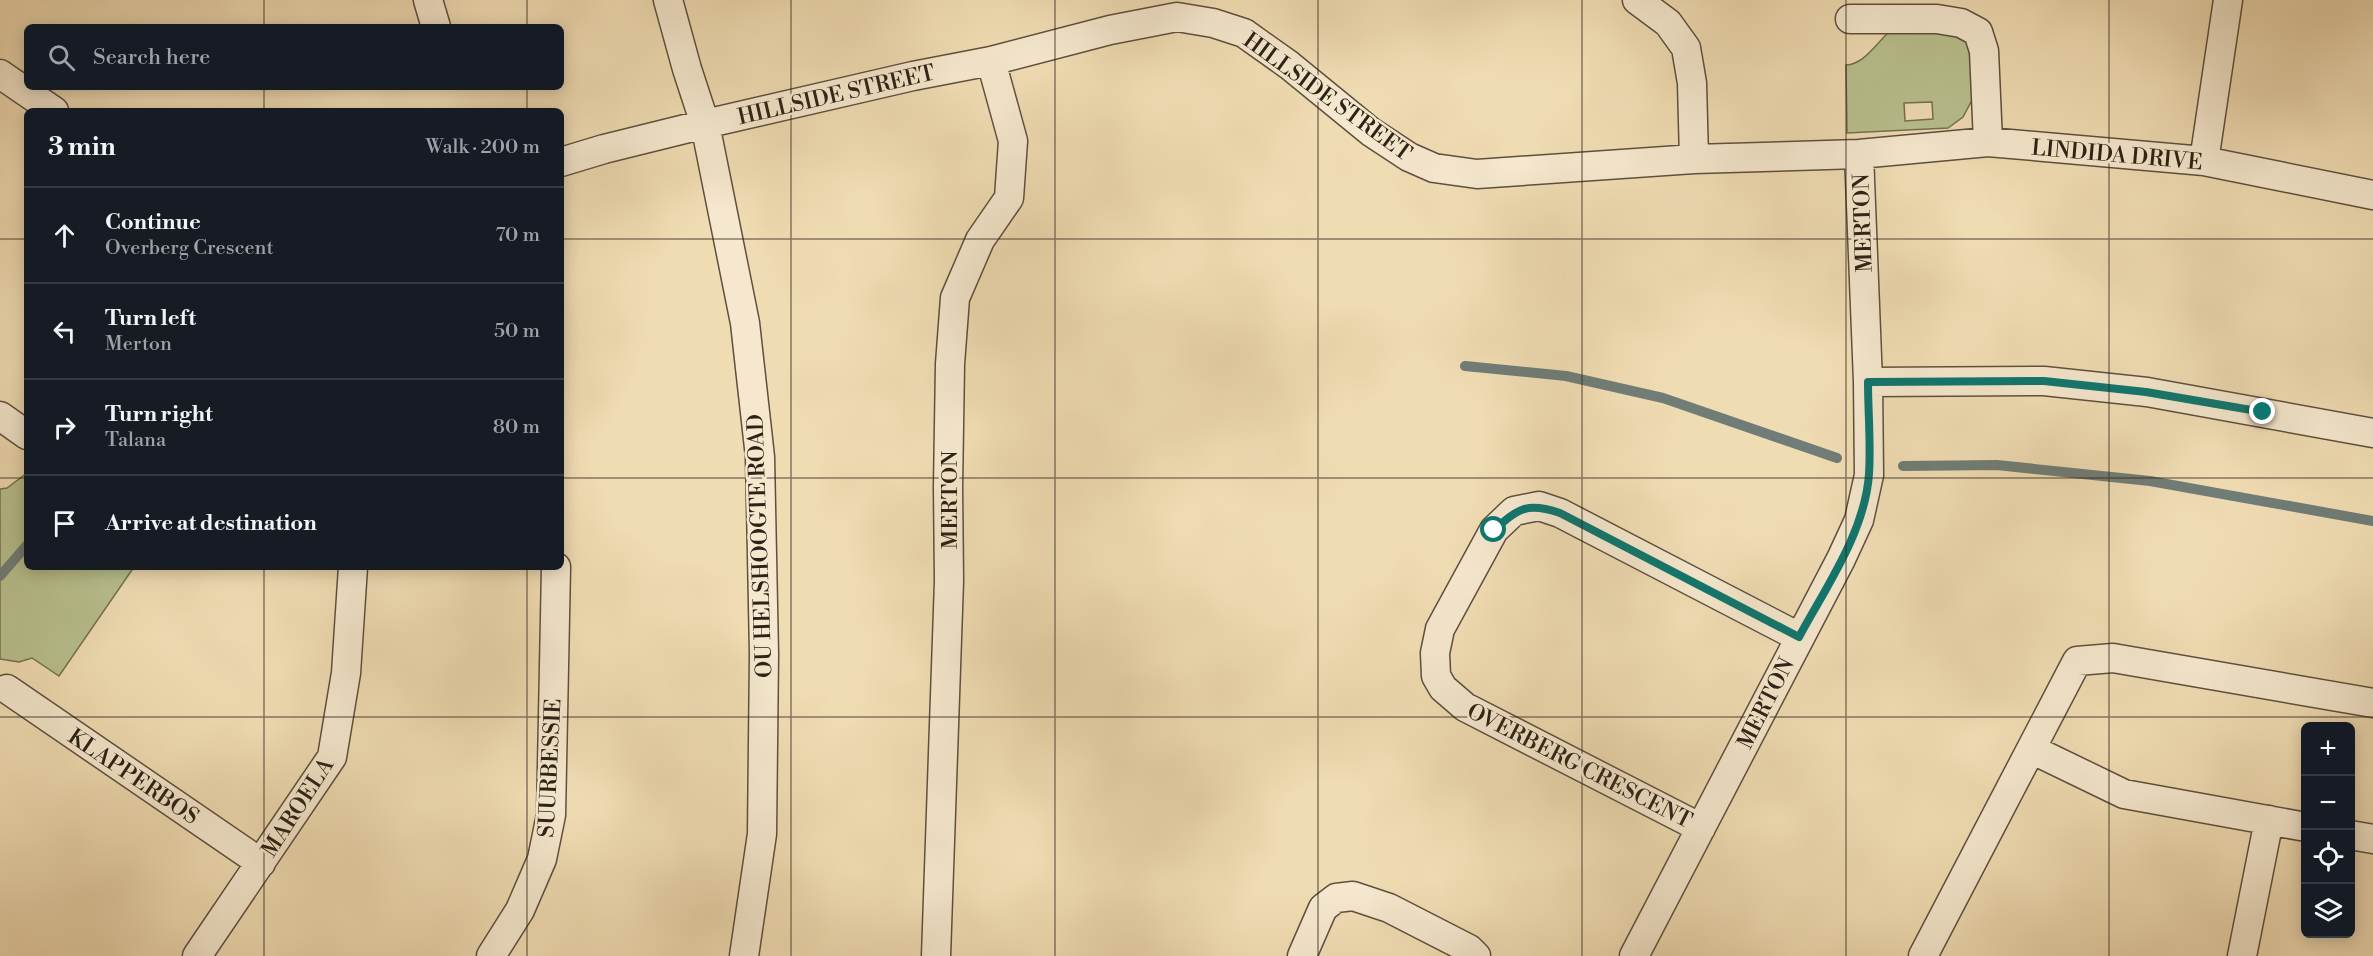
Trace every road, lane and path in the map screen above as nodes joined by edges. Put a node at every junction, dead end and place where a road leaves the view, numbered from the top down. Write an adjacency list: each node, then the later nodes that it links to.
1 (428, 0): 7 (street)
2 (668, 0): 11 (street, OU HELSHOOGTE ROAD)
3 (1637, 0): 14 (street)
4 (2228, 0): 16 (street)
5 (1181, 9): 8 (street, HILLSIDE STREET); 14 (street, HILLSIDE STREET)
6 (1850, 19): 12 (street)
7 (435, 24)
8 (991, 61): 11 (street, HILLSIDE STREET); 37 (street, MERTON)
9 (0, 74): 10 (street)
10 (50, 108)
11 (705, 124): 15 (street, HILLSIDE STREET); 36 (street, OU HELSHOOGTE ROAD)
12 (1988, 142): 13 (street, LINDIDA DRIVE); 16 (street, LINDIDA DRIVE)
13 (1859, 154): 14 (street, HILLSIDE STREET); 18 (street, MERTON)
14 (1694, 159)
15 (564, 161)
16 (2204, 161): 17 (street, LINDIDA DRIVE)
17 (2373, 195)
18 (1868, 382): 21 (street); 24 (street, MERTON)
19 (0, 416): 20 (street)
20 (24, 433)
21 (2373, 433)
22 (353, 570): 33 (street, MAROELA)
23 (556, 570): 35 (street, SUURBESSIE)
24 (1799, 637): 30 (street, MERTON); 30 (street, OVERBERG CRESCENT)
25 (7, 689): 33 (street, KLAPPERBOS)
26 (2373, 703): 27 (street)
27 (2031, 748): 28 (street); 41 (street)
28 (2269, 820): 29 (street); 42 (street)
29 (2301, 826)
30 (1701, 828): 40 (street, MERTON)
31 (2355, 836): 32 (street)
32 (2373, 839)
33 (261, 863): 34 (street, MAROELA)
34 (197, 956)
35 (491, 956)
36 (744, 956)
37 (936, 956)
38 (1302, 956): 39 (street)
39 (1476, 956)
40 (1634, 956)
41 (1923, 956)
42 (2242, 956)

